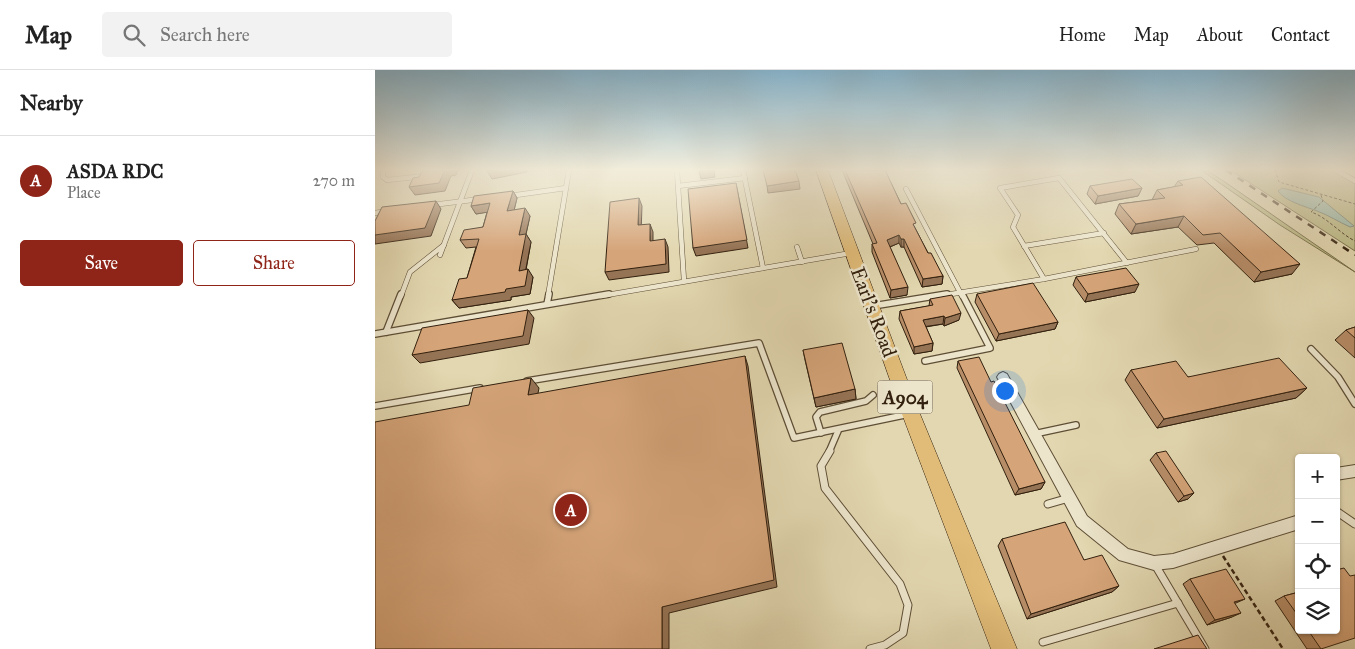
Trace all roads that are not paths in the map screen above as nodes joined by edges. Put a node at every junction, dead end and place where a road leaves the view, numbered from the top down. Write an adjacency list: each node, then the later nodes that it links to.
1 (462, 197): 10 (lane)
2 (565, 197): 27 (lane)
3 (679, 197): 25 (lane)
4 (749, 197): 23 (lane)
5 (831, 197): 19 (main road, Earl's Road / A904)
6 (910, 197): 26 (lane)
7 (1006, 197): 16 (lane)
8 (1075, 197): 14 (lane)
9 (489, 198): 10 (lane)
10 (460, 202): 11 (lane); 15 (lane)
11 (422, 207)
12 (394, 210): 13 (lane)
13 (375, 213)
14 (1104, 233): 16 (lane); 22 (lane)
15 (444, 245): 20 (lane); 29 (lane)
16 (1024, 246): 24 (lane)
17 (797, 247): 21 (lane)
18 (1196, 249): 22 (lane)
19 (851, 253): 21 (lane); 28 (main road, Earl's Road / A904)
20 (440, 255)
21 (801, 262): 23 (lane)
22 (1127, 263): 24 (lane)
23 (763, 268): 25 (lane)
24 (1044, 279): 26 (lane)
25 (684, 281): 27 (lane)
26 (961, 292): 28 (lane); 32 (lane)
27 (547, 304): 29 (lane)
28 (873, 306): 39 (main road, Earl's Road / A904)
29 (386, 332): 30 (lane)
30 (375, 334)
31 (1311, 349): 37 (lane)
32 (925, 361)
33 (1003, 377): 43 (street)
34 (523, 382): 42 (lane)
35 (483, 388): 38 (lane)
36 (873, 394): 42 (lane)
37 (1355, 404)
38 (375, 406)
39 (911, 414): 41 (lane); 53 (main road, Earl's Road / A904)
40 (1076, 425): 43 (lane)
41 (838, 430): 42 (lane); 55 (lane)
42 (821, 433)
43 (1034, 434): 46 (street)
44 (1355, 471): 45 (street)
45 (1340, 473)
46 (1069, 498): 47 (lane); 51 (street)
47 (1048, 504)
48 (1340, 514): 50 (lane)
49 (1295, 523): 51 (street)
50 (1355, 524)
51 (1154, 563): 52 (lane)
52 (1178, 603): 54 (lane); 58 (lane)
53 (994, 622): 56 (main road, Earl's Road); 57 (main road, Earl's Road)
54 (1043, 642)
55 (870, 649)
56 (992, 649)
57 (1004, 649)
58 (1205, 649)

